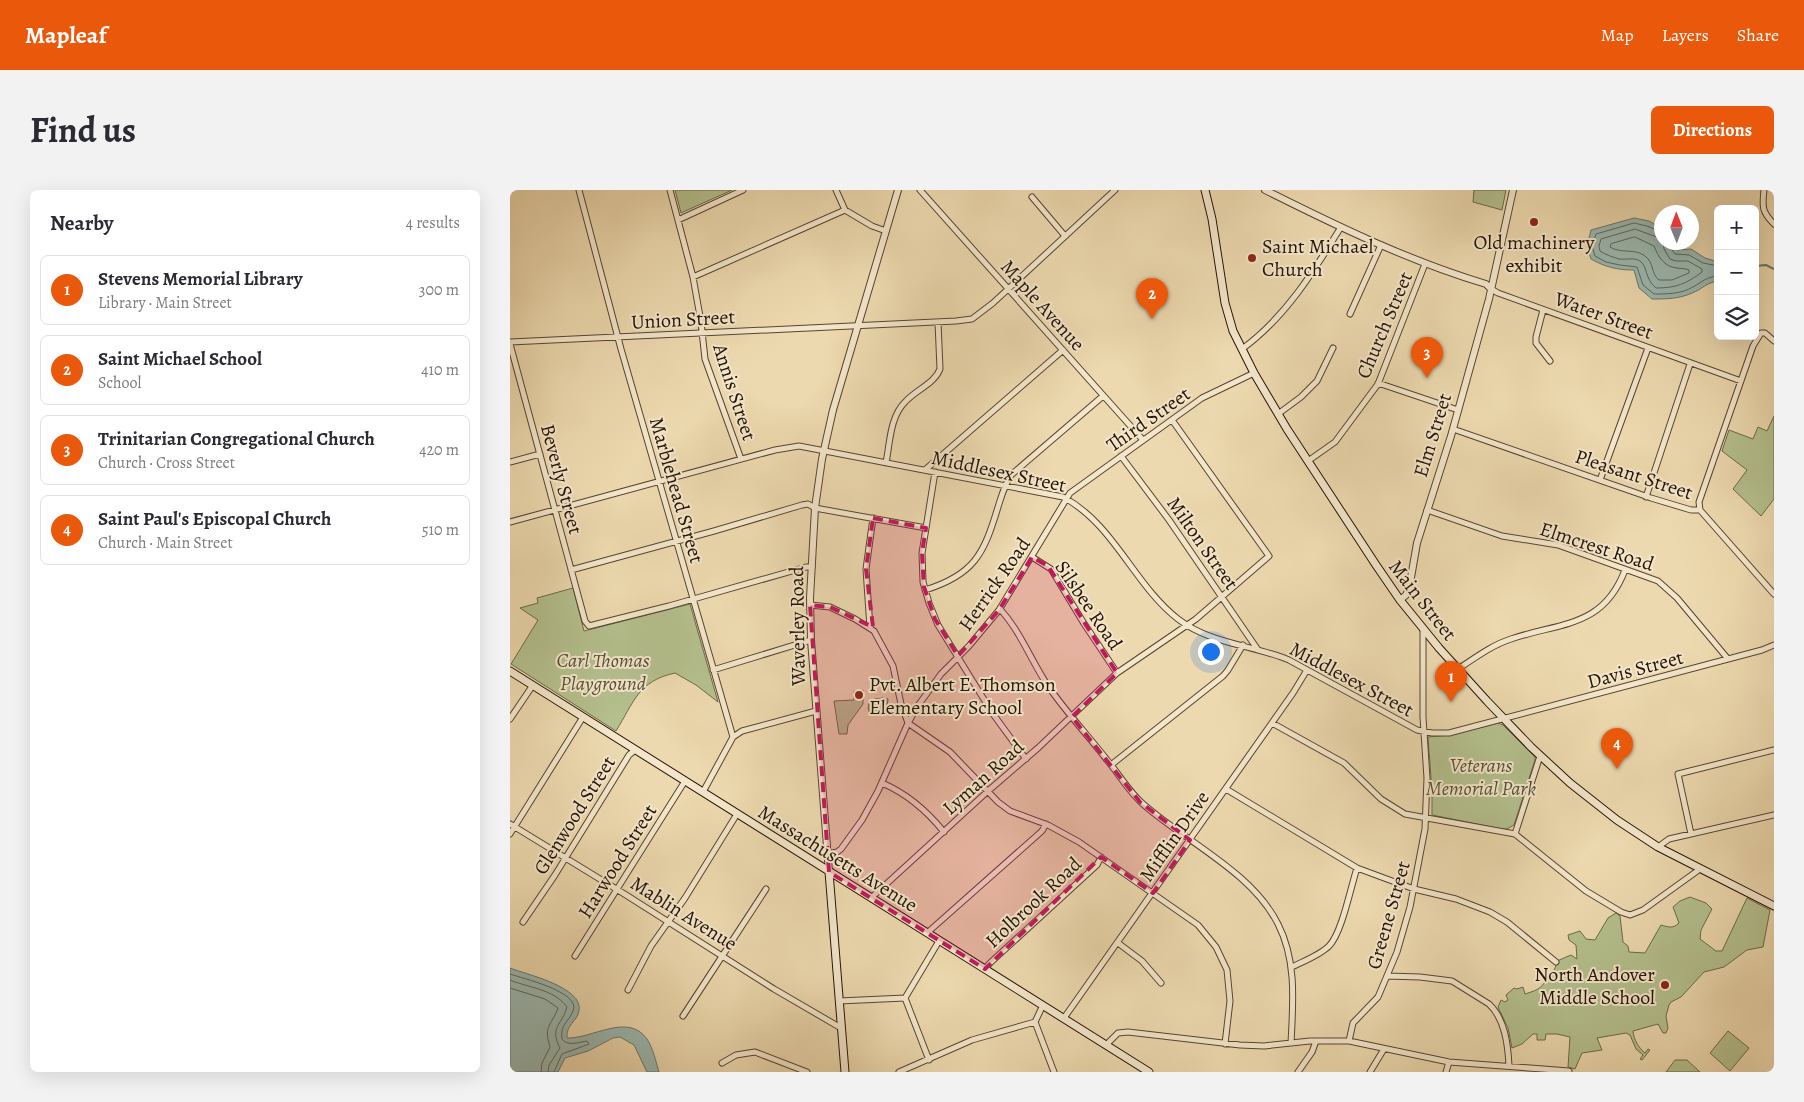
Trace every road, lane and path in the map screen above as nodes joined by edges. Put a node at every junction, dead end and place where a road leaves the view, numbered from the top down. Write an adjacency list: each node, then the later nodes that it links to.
1 (579, 190): 29 (street, Marblehead Street)
2 (670, 190): 14 (street, Annis Street)
3 (744, 190): 14 (street)
4 (836, 190): 13 (street)
5 (898, 190): 17 (street, Waverley Road)
6 (920, 190): 22 (street, Maple Avenue)
7 (1115, 190): 18 (street, Union Street)
8 (1205, 190): 34 (main road, Main Street)
9 (1265, 190): 16 (street, Water Street)
10 (1513, 190): 23 (street, Elm Street)
11 (1764, 190): 15 (street)
12 (1032, 197): 18 (street)
13 (845, 210): 17 (street); 21 (street)
14 (678, 220): 21 (street, Annis Street)
15 (1774, 224)
16 (1341, 227): 19 (street, Water Street); 34 (street)
17 (886, 231): 27 (street, Waverley Road)
18 (1065, 236): 22 (street, Union Street)
19 (1381, 245): 20 (street, Water Street); 25 (street)
20 (1426, 264): 23 (street, Water Street); 40 (street, Church Street)
21 (693, 277): 28 (street, Annis Street)
22 (1009, 288): 26 (street, Union Street); 35 (street, Maple Avenue)
23 (1491, 289): 24 (street, Water Street); 42 (street, Elm Street)
24 (1543, 310): 33 (street, Water Street); 36 (street)
25 (1350, 314)
26 (938, 322): 27 (street, Union Street); 53 (street)
27 (858, 327): 28 (street, Union Street); 47 (street, Waverley Road)
28 (702, 334): 29 (street, Union Street); 50 (street, Annis Street)
29 (619, 337): 31 (street, Union Street); 57 (street, Marblehead Street)
30 (1774, 341): 39 (street)
31 (510, 343): 48 (street, Beverly Street)
32 (1332, 348): 43 (street)
33 (1648, 348): 37 (street, Water Street); 56 (street)
34 (1242, 349): 38 (main road, Main Street)
35 (1062, 350): 41 (street, Maple Avenue); 54 (street)
36 (1550, 361)
37 (1690, 364): 39 (street, Water Street); 59 (street)
38 (1254, 373): 43 (main road, Main Street); 44 (street, Third Street)
39 (1741, 382): 64 (street)
40 (1378, 383): 42 (street); 51 (street, Church Street)
41 (1103, 396): 46 (street, Maple Avenue); 58 (street)
42 (1458, 410): 45 (street, Elm Street)
43 (1278, 414): 51 (main road, Main Street)
44 (1172, 420): 46 (street, Third Street); 75 (street, Lyman Road)
45 (1453, 428): 56 (street, Pleasant Street); 63 (street, Elm Street)
46 (1143, 440): 49 (street, Third Street)
47 (824, 451): 50 (street, Middlesex Street); 53 (street, Middlesex Street); 61 (street, Waverley Road)
48 (540, 454): 52 (street); 62 (street, Beverly Street)
49 (1121, 456): 60 (street, Third Street); 75 (street, Milton Street)
50 (741, 459): 57 (street, Middlesex Street)
51 (1308, 461): 77 (main road, Main Street)
52 (510, 462)
53 (886, 463): 54 (street, Middlesex Street)
54 (925, 470): 55 (street, Middlesex Street)
55 (936, 472): 58 (street, Middlesex Street); 67 (street)
56 (1600, 480): 59 (street, Pleasant Street)
57 (659, 481): 62 (street, Middlesex Street); 68 (street, Marblehead Street)
58 (1004, 485): 60 (street, Middlesex Street); 73 (street)
59 (1646, 497): 64 (street, Pleasant Street)
60 (1067, 499): 69 (street, Herrick Road); 80 (street, Middlesex Street)
61 (815, 508): 65 (street); 68 (street); 70 (street, Waverley Road)
62 (555, 510): 66 (street, Middlesex Street); 71 (street, Beverly Street)
63 (1427, 510): 72 (street, Elmcrest Road); 77 (street, Elm Street)
64 (1700, 510): 74 (street, Pleasant Street)
65 (873, 518): 67 (street); 81 (street)
66 (510, 522)
67 (926, 528): 73 (street)
68 (676, 541): 71 (street); 76 (street, Marblehead Street)
69 (1032, 557): 79 (street, Herrick Road); 93 (street, Silsbee Road)
70 (812, 567): 76 (street); 78 (street, Waverley Road)
71 (571, 570): 76 (street, Beverly Street)
72 (1625, 570): 88 (street, Elmcrest Road); 89 (street)
73 (925, 590): 87 (street)
74 (1774, 594)
75 (1222, 596): 80 (street, Lyman Road); 86 (street, Milton Street)
76 (692, 599): 90 (street, Marblehead Street)
77 (1400, 600): 82 (main road, Main Street)
78 (810, 605): 81 (street); 83 (street, Waverley Road)
79 (1000, 609): 87 (street, Herrick Road); 97 (street)
80 (1186, 624): 85 (street, Middlesex Street); 93 (street, Lyman Road)
81 (870, 628): 100 (street)
82 (1423, 628): 89 (main road, Main Street); 102 (street, Greene Street)
83 (811, 640): 90 (street); 95 (street, Waverley Road)
84 (1774, 644): 88 (street, Davis Street)
85 (1243, 646): 86 (street, Middlesex Street); 108 (street)
86 (1259, 650): 91 (street, Middlesex Street)
87 (958, 656): 100 (street, Herrick Road); 107 (street)
88 (1728, 659): 98 (street, Davis Street)
89 (1458, 669): 98 (main road, Main Street)
90 (713, 670): 103 (street, Marblehead Street)
91 (1307, 670): 101 (street, Mifflin Drive); 102 (street, Middlesex Street)
92 (510, 671): 94 (main road, Massachusetts Avenue)
93 (1118, 673): 97 (street, Lyman Road)
94 (533, 685): 96 (main road, Massachusetts Avenue); 99 (street)
95 (816, 711): 103 (street); 125 (street, Waverley Road)
96 (583, 717): 104 (main road, Massachusetts Avenue); 118 (street)
97 (1072, 717): 107 (street, Lyman Road); 108 (street)
98 (1503, 718): 102 (street, Middlesex Street); 106 (main road, Main Street)
99 (510, 719)
100 (908, 723): 110 (street, Herrick Road); 113 (street)
101 (1272, 723): 111 (street, Mifflin Drive); 116 (street)
102 (1423, 732): 116 (street, Greene Street)
103 (733, 737): 112 (street)
104 (634, 750): 109 (main road, Massachusetts Avenue); 127 (street, Glenwood Street)
105 (1774, 750): 122 (street)
106 (1540, 756): 121 (street); 124 (main road, Main Street)
107 (1026, 758): 113 (street, Lyman Road)
108 (1111, 765): 123 (street)
109 (685, 781): 112 (main road, Massachusetts Avenue); 131 (street, Harwood Street)
110 (882, 783): 119 (street); 125 (street, Herrick Road)
111 (1226, 788): 123 (street, Mifflin Drive); 128 (street)
112 (703, 792): 114 (main road, Massachusetts Avenue)
113 (988, 792): 117 (street); 119 (street, Lyman Road)
114 (737, 814): 130 (main road, Massachusetts Avenue); 137 (street)
115 (1774, 815): 122 (street)
116 (1427, 818): 121 (street); 133 (street, Greene Street)
117 (1046, 824): 126 (street); 139 (street)
118 (512, 826): 120 (street); 127 (street, Mablin Avenue)
119 (944, 832): 135 (street, Lyman Road)
120 (510, 834)
121 (1515, 834): 129 (street)
122 (1691, 834): 124 (street)
123 (1190, 840): 134 (street, Mifflin Drive); 145 (street)
124 (1658, 848): 129 (main road, Main Street)
125 (828, 854): 130 (street, Waverley Road)
126 (1101, 857): 134 (street); 146 (street, Holbrook Road)
127 (566, 858): 131 (street, Mablin Avenue); 138 (street, Glenwood Street)
128 (1357, 868): 133 (street); 145 (street)
129 (1700, 869): 136 (main road, Main Street)
130 (829, 872): 135 (main road, Massachusetts Avenue); 151 (main road, Waverley Road)
131 (618, 889): 137 (street, Mablin Avenue); 143 (street, Harwood Street)
132 (766, 889): 142 (street)
133 (1414, 889): 144 (street); 147 (street, Greene Street)
134 (1153, 893): 141 (street, Mifflin Drive); 160 (street)
135 (871, 898): 139 (main road, Massachusetts Avenue)
136 (1774, 906)
137 (668, 921): 142 (street, Mablin Avenue); 149 (street)
138 (523, 922)
139 (927, 933): 140 (main road, Massachusetts Avenue)
140 (938, 940): 146 (main road, Massachusetts Avenue); 150 (street)
141 (1118, 943): 148 (street); 154 (street, Mifflin Drive)
142 (722, 955): 153 (street); 156 (street, Mablin Avenue)
143 (575, 956)
144 (1556, 962)
145 (1292, 967): 159 (street)
146 (985, 969): 152 (main road, Massachusetts Avenue)
147 (1387, 976): 158 (street, Greene Street); 166 (street)
148 (1161, 983)
149 (628, 990)
150 (905, 998): 151 (street); 163 (street)
151 (839, 1001): 156 (main road, Waverley Road)
152 (1043, 1005): 154 (main road, Massachusetts Avenue); 155 (street)
153 (683, 1016)
154 (1064, 1018): 161 (main road, Massachusetts Avenue)
155 (1035, 1022): 163 (street); 171 (street)
156 (841, 1028): 169 (main road, Waverley Road)
157 (1316, 1041): 158 (street); 159 (street); 173 (street)
158 (1349, 1041): 162 (street)
159 (1291, 1043): 160 (street)
160 (1226, 1044): 161 (street)
161 (1106, 1045): 172 (main road, Massachusetts Avenue)
162 (1384, 1049): 164 (street); 174 (street)
163 (929, 1060): 170 (street)
164 (1449, 1062): 166 (street); 175 (street)
165 (722, 1063): 168 (street)
166 (1509, 1066): 167 (street)
167 (1569, 1071)
168 (807, 1072)
169 (844, 1072)
170 (899, 1072)
171 (1054, 1072)
172 (1149, 1072)
173 (1298, 1072)
174 (1370, 1072)
175 (1446, 1072)

